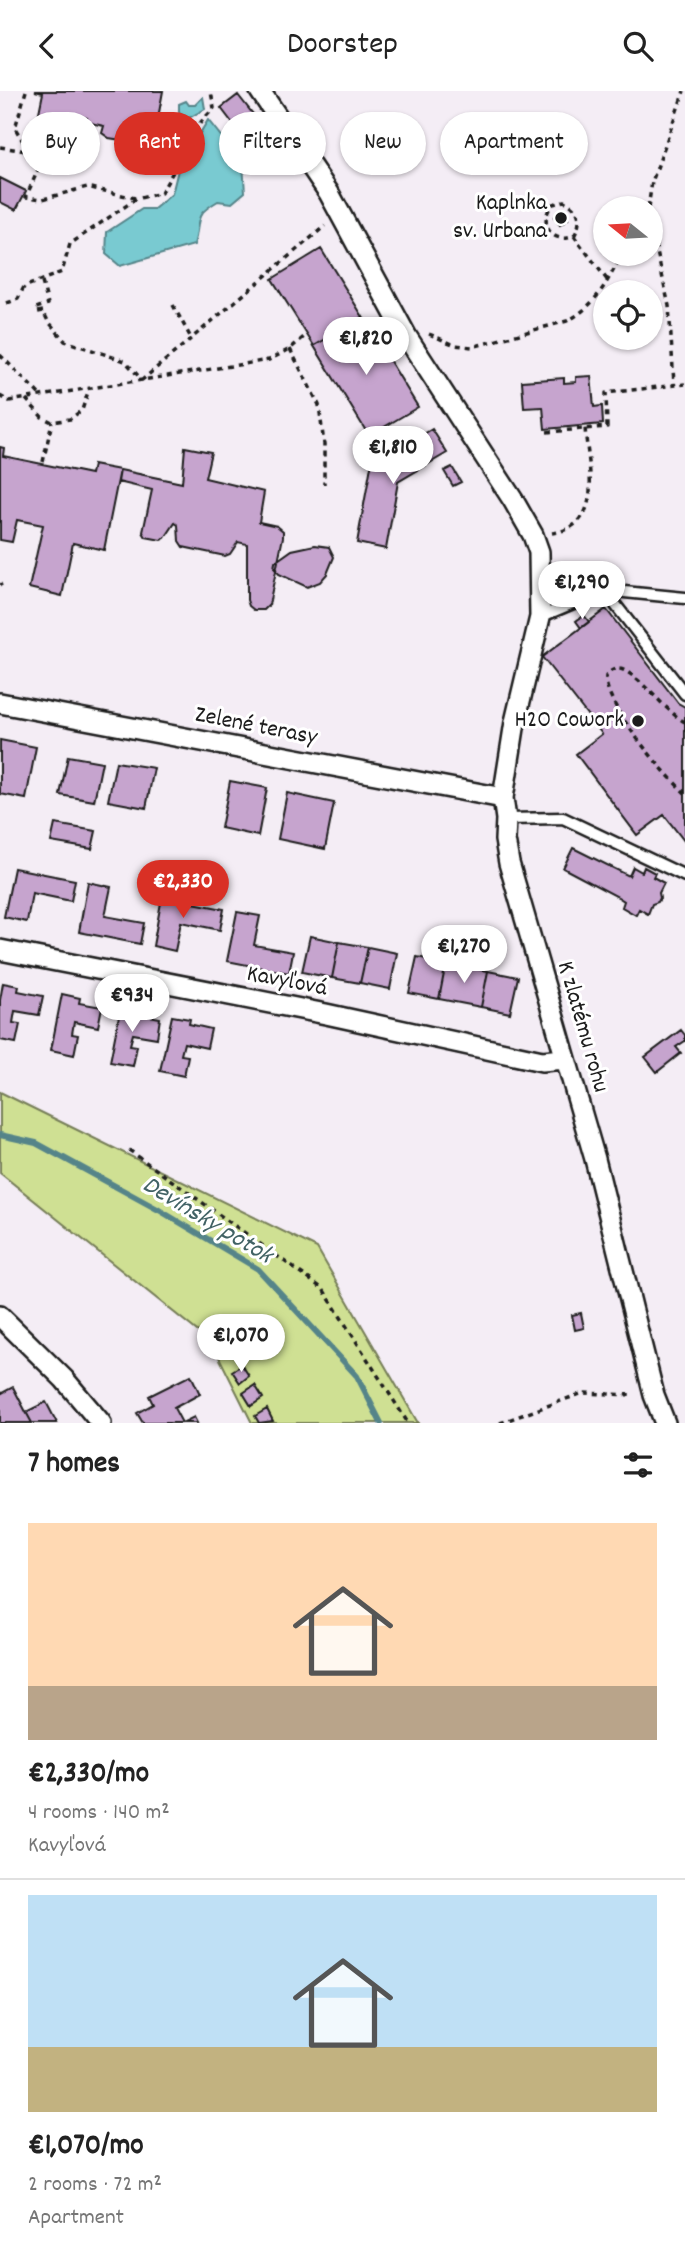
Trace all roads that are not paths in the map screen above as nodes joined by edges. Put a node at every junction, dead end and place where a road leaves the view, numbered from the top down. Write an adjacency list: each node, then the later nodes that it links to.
1 (260, 91): 4 (street, K zlatému rohu)
2 (604, 590): 3 (lane); 4 (lane); 5 (lane)
3 (685, 598)
4 (540, 617): 7 (street, K zlatému rohu)
5 (685, 694)
6 (0, 703): 7 (street, Zelené terasy)
7 (503, 798): 8 (street, K zlatému rohu)
8 (506, 819): 9 (lane); 11 (street, K zlatému rohu)
9 (685, 876)
10 (0, 950): 11 (street, Kavyľová)
11 (565, 1059): 14 (street, K zlatému rohu)
12 (0, 1316): 13 (street)
13 (101, 1423)
14 (665, 1423)

